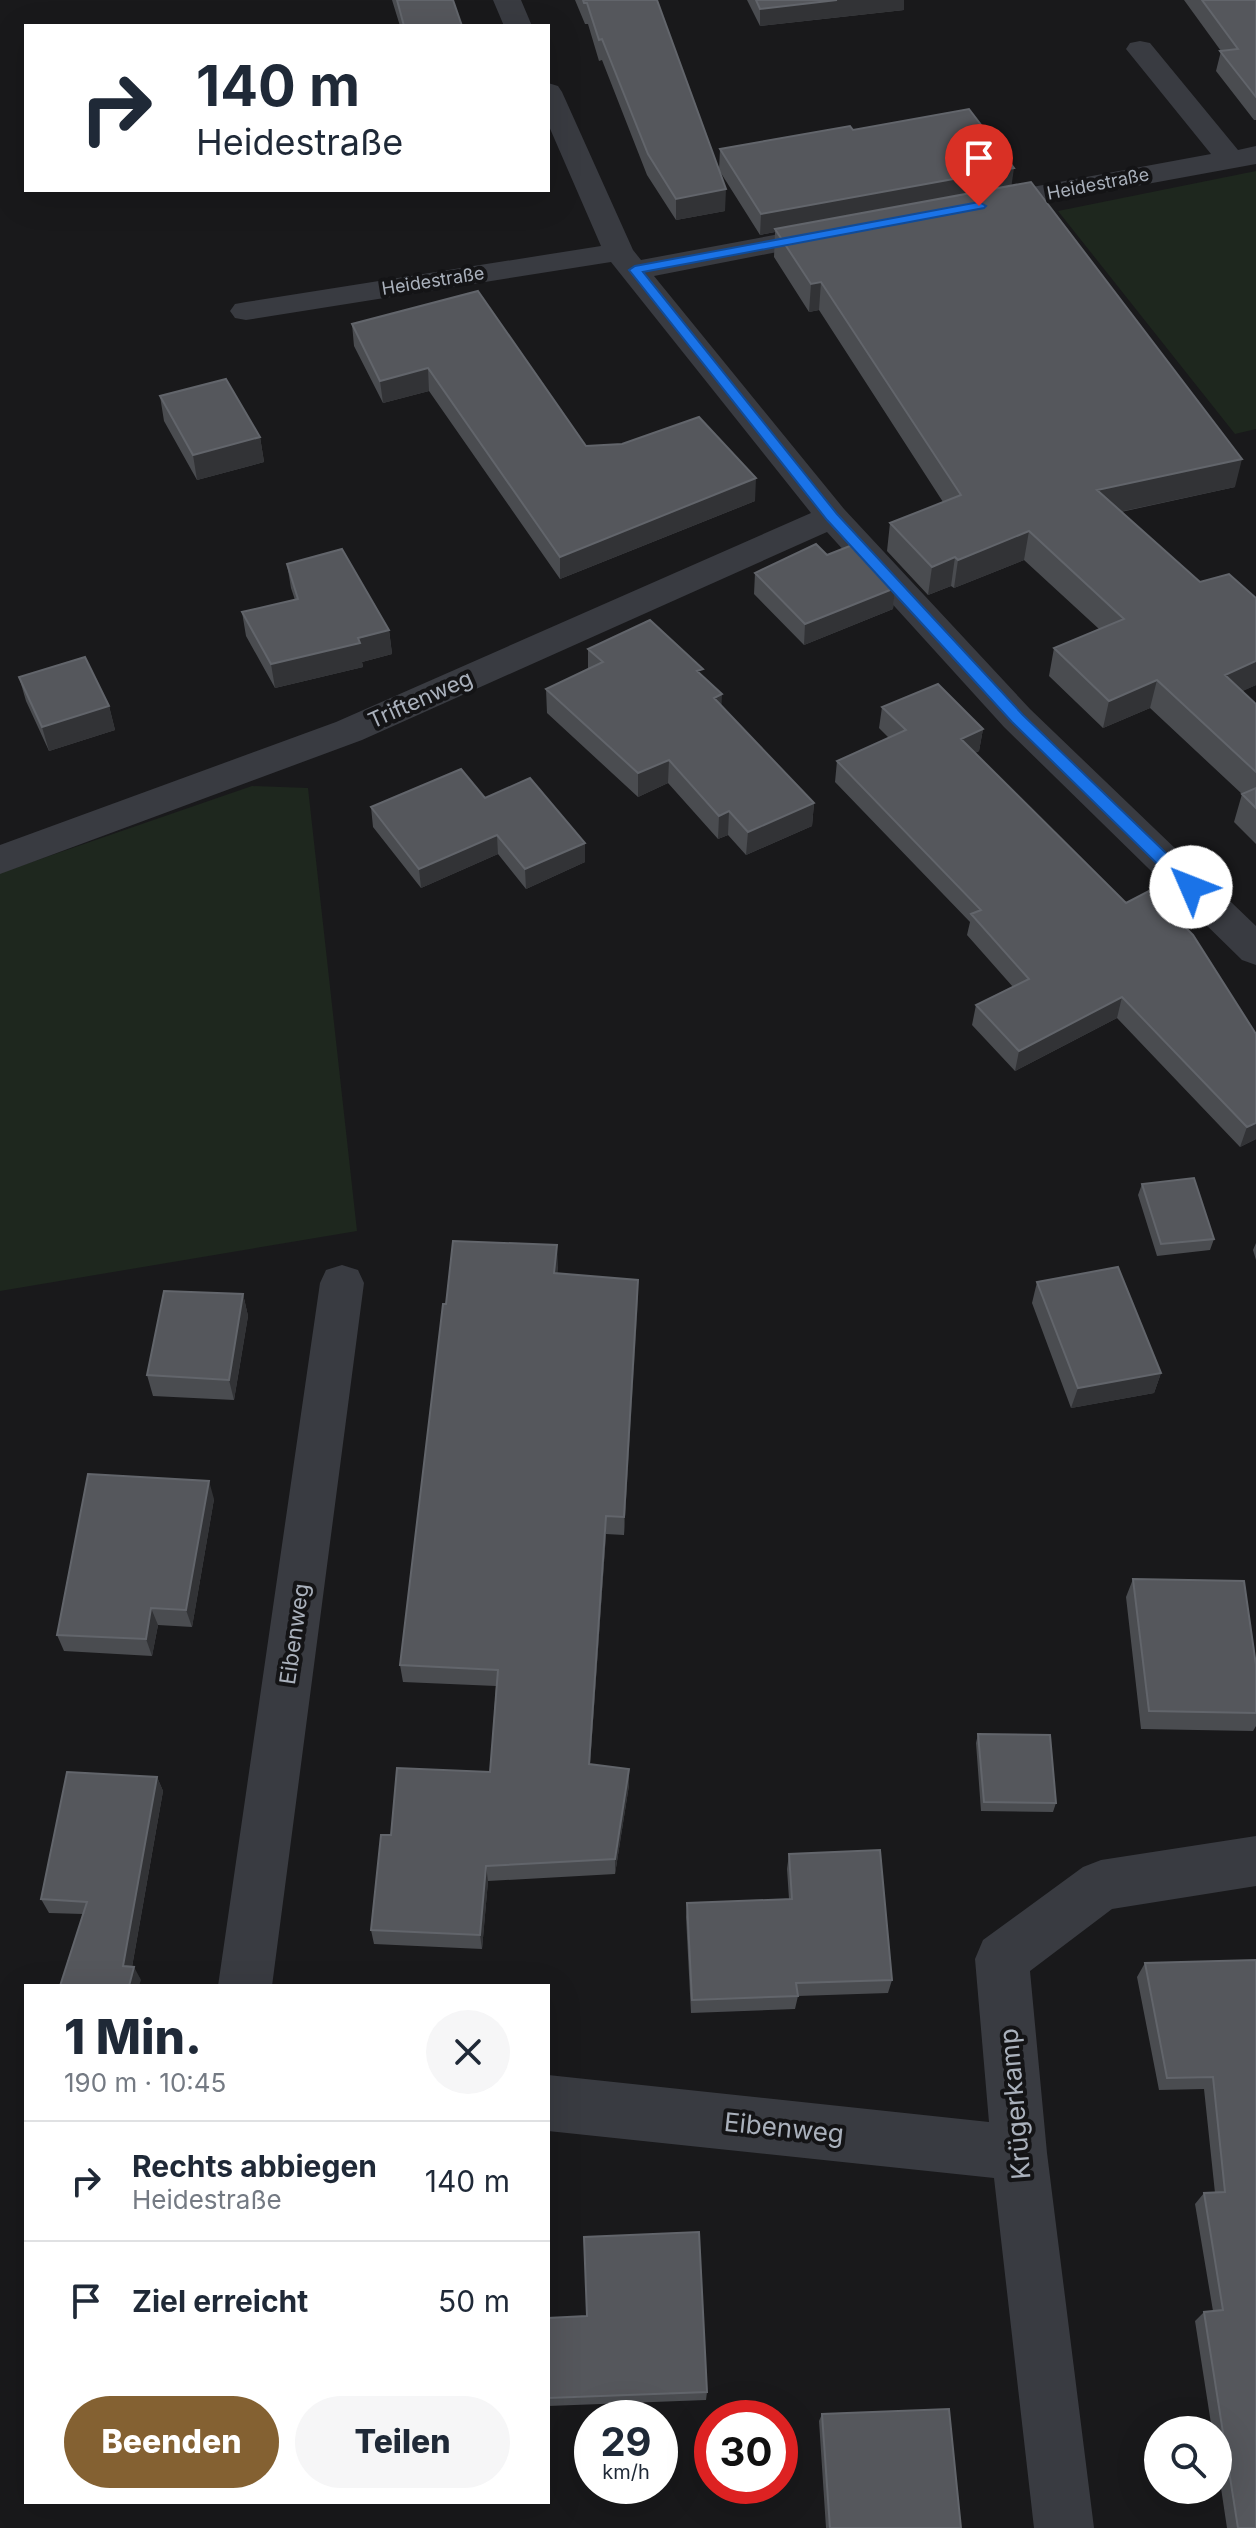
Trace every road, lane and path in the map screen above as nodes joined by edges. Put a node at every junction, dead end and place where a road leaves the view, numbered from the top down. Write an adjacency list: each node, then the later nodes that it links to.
1 (507, 0): 2 (street)
2 (517, 24)
3 (1140, 49): 5 (street, Heidestraße)
4 (550, 96): 8 (street)
5 (1243, 157): 6 (street, Heidestraße)
6 (948, 212)
7 (854, 229): 8 (street, Heidestraße)
8 (627, 261): 9 (street, Heidestraße); 10 (street)
9 (246, 311)
10 (832, 517): 11 (street, Triftenweg); 12 (street)
11 (0, 860)
12 (1256, 950)
13 (342, 1283): 15 (street, Eibenweg)
14 (1256, 1861): 17 (street, Krügerkamp)
15 (245, 1984)
16 (550, 2103): 17 (street, Eibenweg)
17 (1019, 2153): 18 (street, Krügerkamp)
18 (1064, 2528)

